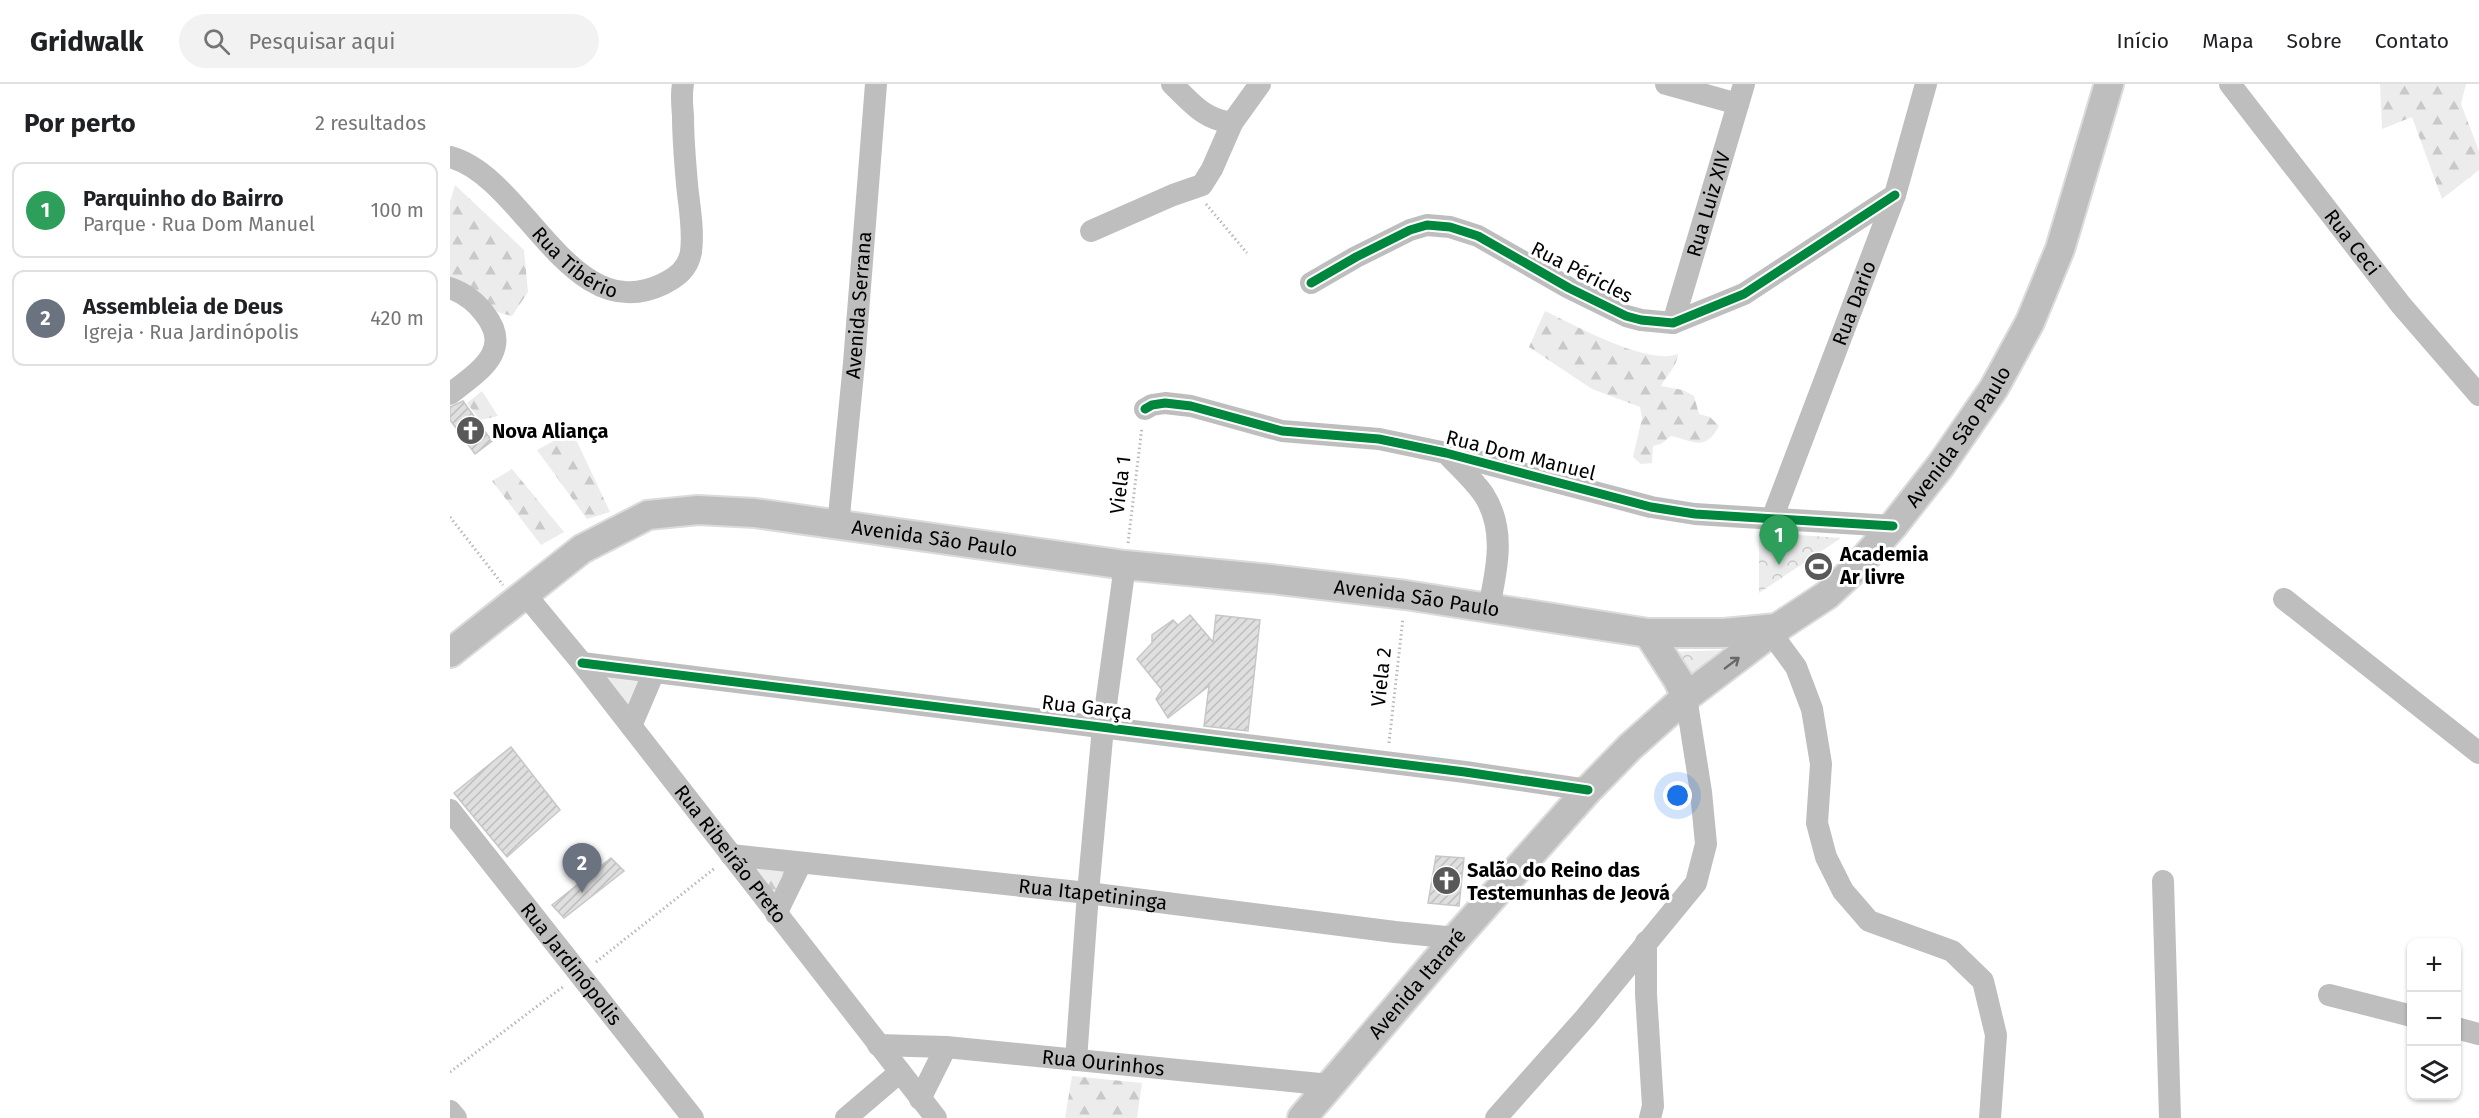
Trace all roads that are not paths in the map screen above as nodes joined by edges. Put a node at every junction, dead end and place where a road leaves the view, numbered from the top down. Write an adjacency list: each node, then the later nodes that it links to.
1 (876, 84): 22 (street, Avenida Serrana)
2 (1172, 84): 10 (street)
3 (1260, 84): 10 (street)
4 (1666, 84): 9 (street)
5 (1926, 84): 12 (street, Rua Dario)
6 (2109, 84): 23 (main road, Avenida São Paulo)
7 (2230, 84): 18 (street, Rua Ceci)
8 (681, 86): 11 (street, Rua Tibério)
9 (1741, 94): 16 (street, Rua Luiz XIV)
10 (1233, 121): 13 (street)
11 (450, 157)
12 (1895, 195): 16 (street, Rua Péricles); 21 (street, Rua Dario)
13 (1091, 231)
14 (1311, 283): 16 (street, Rua Péricles)
15 (450, 288): 17 (street)
16 (1673, 323)
17 (450, 394)
18 (2479, 395)
19 (1144, 409): 20 (street, Rua Dom Manuel)
20 (1446, 453): 21 (street, Rua Dom Manuel); 27 (street)
21 (1772, 519): 23 (street, Rua Dom Manuel)
22 (838, 526): 24 (main road, Avenida São Paulo); 25 (main road, Avenida São Paulo)
23 (1893, 526): 28 (main road, Avenida São Paulo)
24 (1125, 565): 27 (main road, Avenida São Paulo); 35 (street)
25 (520, 596): 30 (main road, Avenida São Paulo); 31 (street, Rua Ribeirão Preto)
26 (2284, 599): 36 (street)
27 (1488, 607): 29 (main road, Avenida São Paulo)
28 (1774, 630): 29 (main road, Avenida São Paulo); 33 (main road, Avenida Itararé, one-way to 28); 64 (street)
29 (1648, 633): 33 (main road)
30 (450, 653)
31 (582, 663): 32 (street, Rua Garça); 34 (street, Rua Ribeirão Preto)
32 (654, 672): 34 (street); 35 (street, Rua Garça)
33 (1686, 697): 37 (main road, Avenida Itararé); 45 (street)
34 (631, 726): 39 (street, Rua Ribeirão Preto)
35 (1103, 728): 37 (street, Rua Garça); 42 (street)
36 (2479, 753)
37 (1588, 790): 44 (main road, Avenida Itararé)
38 (450, 810): 58 (street, Rua Jardinópolis)
39 (731, 855): 40 (street, Rua Itapetininga); 43 (street, Rua Ribeirão Preto)
40 (801, 863): 42 (street, Rua Itapetininga); 43 (street)
41 (2163, 881): 65 (street)
42 (1088, 893): 44 (street, Rua Itapetininga); 52 (street)
43 (776, 914): 50 (street, Rua Ribeirão Preto)
44 (1456, 938): 54 (main road, Avenida Itararé)
45 (1646, 942): 62 (street); 63 (street)
46 (2329, 995): 47 (street)
47 (2407, 1015)
48 (2461, 1029): 49 (street)
49 (2479, 1034)
50 (878, 1045): 51 (street, Rua Ourinhos); 53 (street, Rua Ribeirão Preto)
51 (946, 1047): 52 (street, Rua Ourinhos); 55 (street)
52 (1076, 1060): 54 (street, Rua Ourinhos)
53 (900, 1072): 55 (street, Rua Ribeirão Preto); 59 (street)
54 (1330, 1085): 61 (main road, Avenida Itararé)
55 (920, 1099): 60 (street, Rua Ribeirão Preto)
56 (450, 1111): 57 (street)
57 (456, 1118)
58 (693, 1118)
59 (846, 1118)
60 (936, 1118)
61 (1302, 1118)
62 (1496, 1118)
63 (1650, 1118)
64 (1990, 1118)
65 (2170, 1118)

